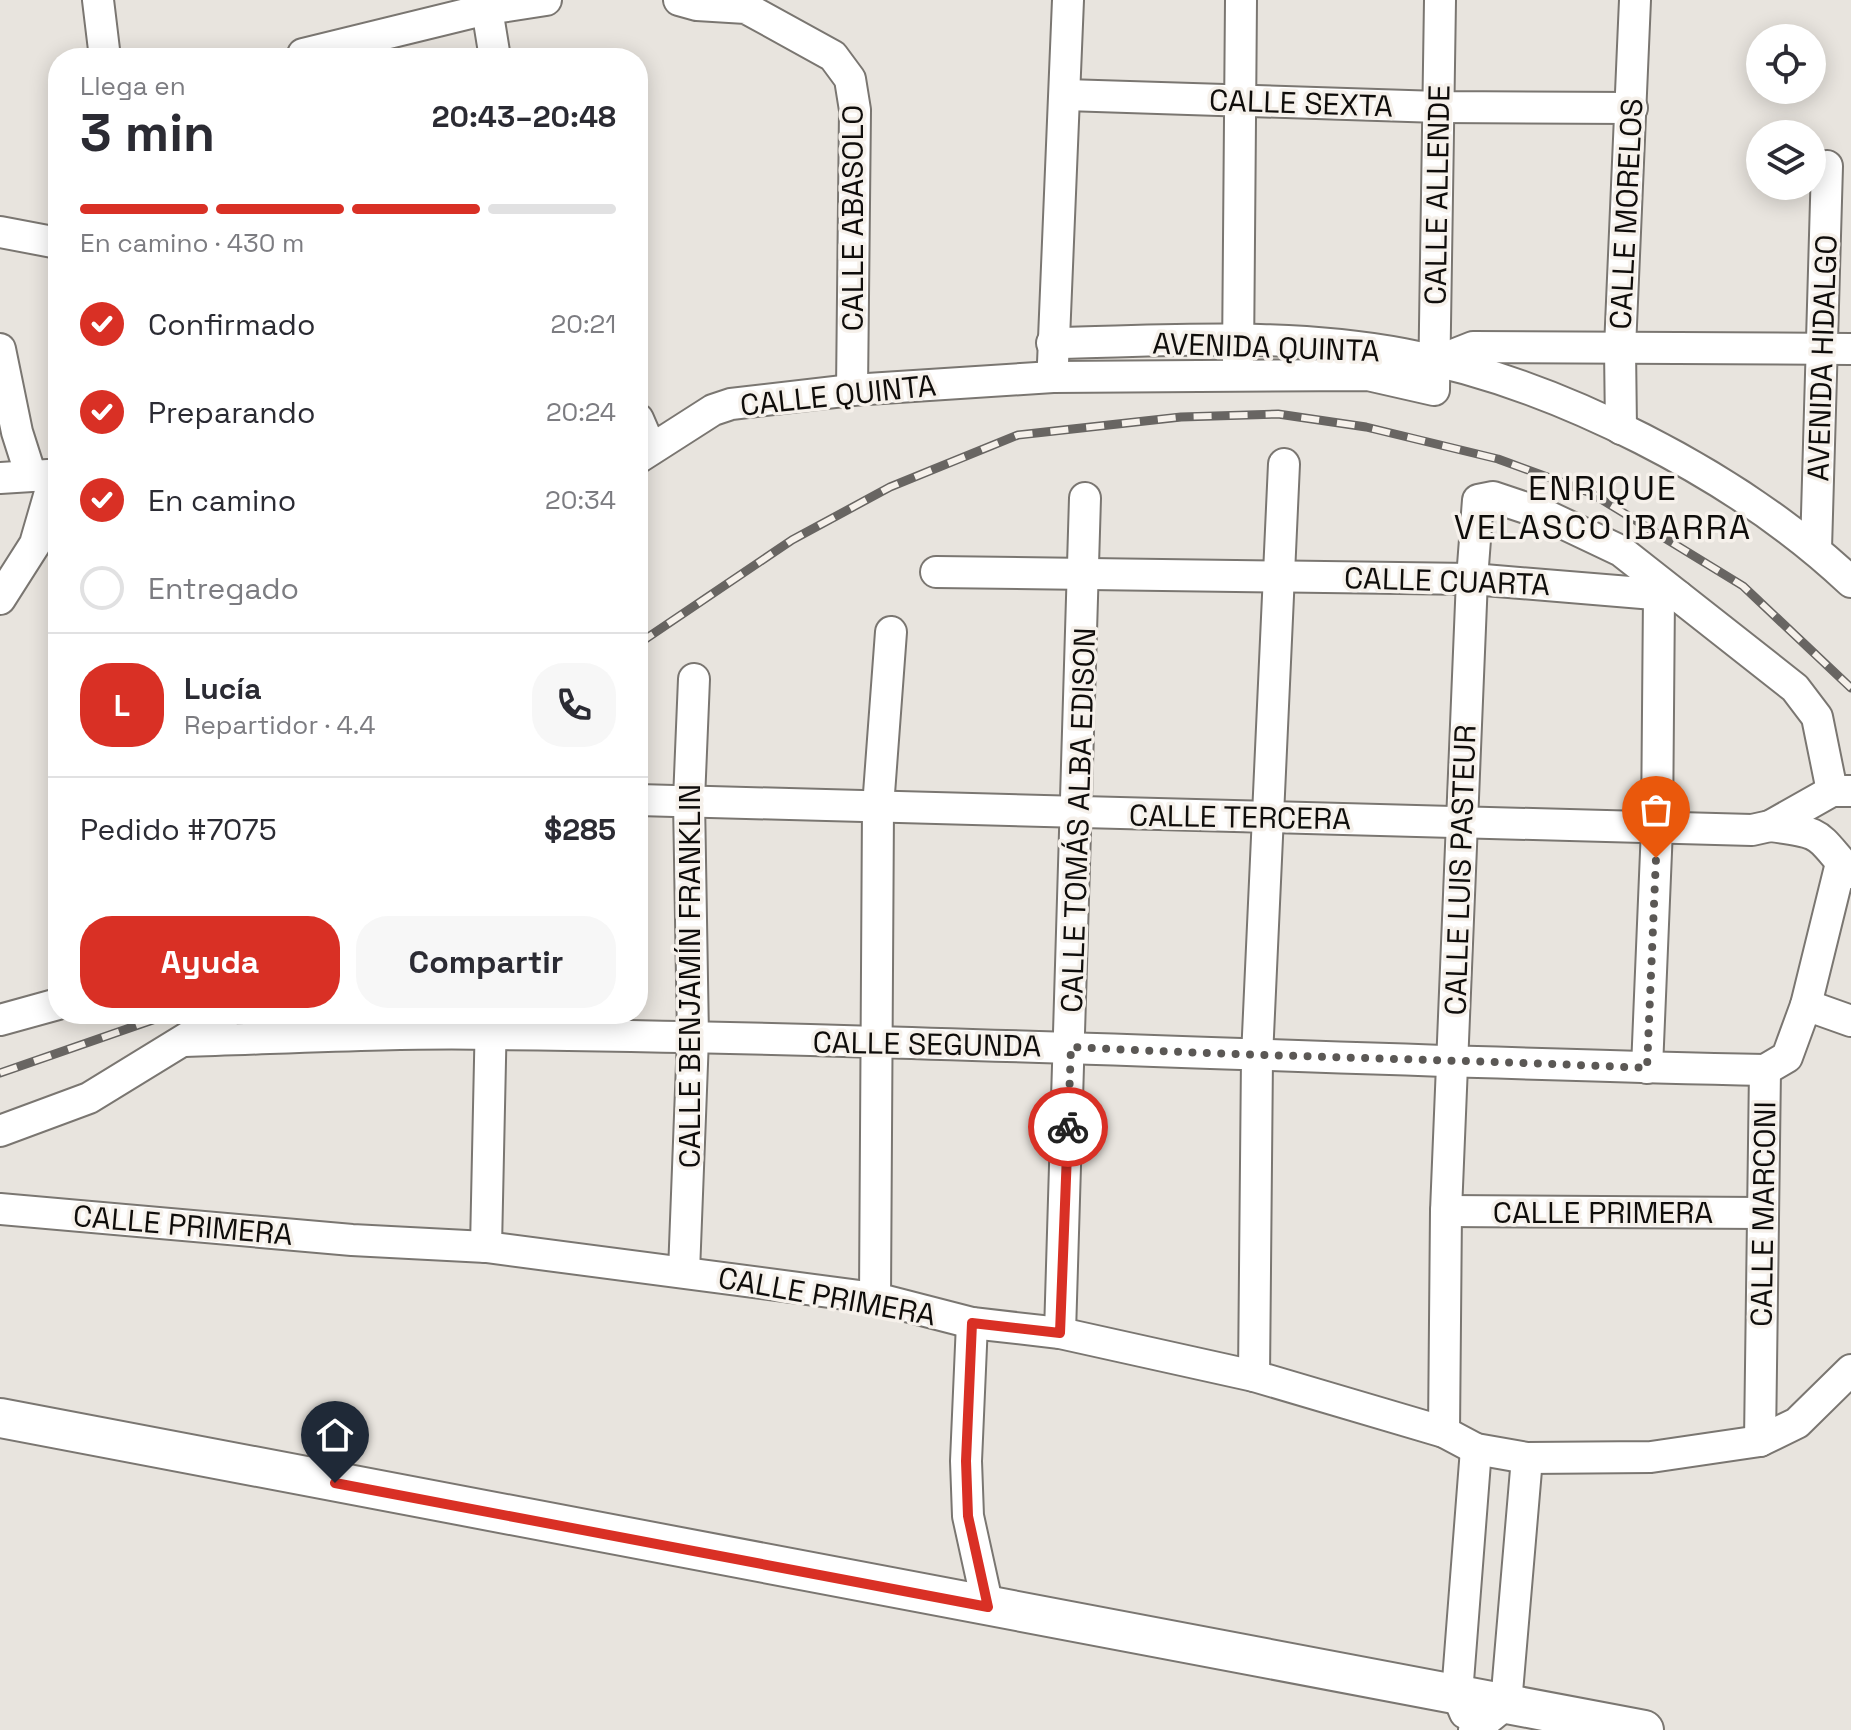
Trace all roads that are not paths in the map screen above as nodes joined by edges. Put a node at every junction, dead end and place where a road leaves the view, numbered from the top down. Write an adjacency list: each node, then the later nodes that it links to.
1 (98, 0): 10 (street)
2 (546, 0): 9 (street)
3 (679, 0): 8 (street, CALLE ABASOLO)
4 (1068, 0): 13 (street)
5 (1241, 0): 14 (street)
6 (1440, 0): 15 (street, CALLE ALLENDE)
7 (1635, 0): 16 (street, CALLE MORELOS)
8 (745, 4): 28 (street, CALLE ABASOLO)
9 (487, 9): 11 (street); 12 (street)
10 (104, 48)
11 (328, 48)
12 (493, 48)
13 (1066, 95): 14 (street, CALLE SEXTA); 21 (street)
14 (1241, 102): 15 (street, CALLE SEXTA); 20 (street)
15 (1439, 107): 16 (street, CALLE SEXTA); 26 (street, CALLE ALLENDE)
16 (1632, 108): 22 (street, CALLE MORELOS)
17 (1827, 166): 24 (street, AVENIDA HIDALGO)
18 (0, 232): 19 (street)
19 (48, 241)
20 (1239, 340): 21 (street, AVENIDA QUINTA); 25 (street); 26 (street, AVENIDA QUINTA)
21 (1052, 343): 27 (street)
22 (1620, 348): 24 (street); 26 (street); 29 (street, CALLE MORELOS)
23 (0, 349): 32 (street)
24 (1837, 349): 35 (street, AVENIDA HIDALGO)
25 (1238, 374): 26 (street, AVENIDA QUINTA); 27 (street, AVENIDA QUINTA)
26 (1434, 376): 29 (street, AVENIDA QUINTA)
27 (1053, 377): 28 (street, CALLE QUINTA)
28 (852, 390): 30 (street, CALLE QUINTA)
29 (1621, 429): 35 (street, AVENIDA QUINTA)
30 (648, 451)
31 (1284, 464): 38 (street)
32 (48, 475): 33 (street); 42 (street)
33 (0, 478)
34 (1085, 498): 37 (street, CALLE TOMÁS ALBA EDISON)
35 (1816, 549): 40 (street, AVENIDA QUINTA)
36 (936, 572): 37 (street, CALLE CUARTA)
37 (1085, 574): 38 (street, CALLE CUARTA); 49 (street, CALLE TOMÁS ALBA EDISON)
38 (1281, 576): 39 (street, CALLE CUARTA); 50 (street)
39 (1472, 579): 41 (street, CALLE CUARTA); 41 (street, CALLE LUIS PASTEUR); 51 (street, CALLE LUIS PASTEUR)
40 (1851, 582)
41 (1668, 595): 45 (street); 53 (street)
42 (0, 599)
43 (891, 632): 48 (street)
44 (694, 679): 47 (street, CALLE BENJAMÍN FRANKLIN)
45 (1841, 791): 52 (street, CALLE TERCERA)
46 (648, 800): 47 (street, CALLE TERCERA)
47 (689, 800): 48 (street, CALLE TERCERA); 61 (street, CALLE BENJAMÍN FRANKLIN)
48 (878, 807): 49 (street, CALLE TERCERA); 63 (street)
49 (1078, 813): 50 (street, CALLE TERCERA); 64 (street, CALLE TOMÁS ALBA EDISON)
50 (1268, 819): 51 (street, CALLE TERCERA); 65 (street)
51 (1461, 822): 53 (street, CALLE TERCERA); 66 (street, CALLE LUIS PASTEUR)
52 (1770, 826): 53 (street, CALLE TERCERA); 54 (street)
53 (1657, 828): 67 (street)
54 (1846, 868): 55 (street, CALLE MARCONI)
55 (1806, 1005): 58 (street); 68 (street, CALLE MARCONI)
56 (48, 1007): 57 (street)
57 (0, 1020)
58 (1851, 1021)
59 (211, 1024): 62 (street)
60 (491, 1024): 61 (street, CALLE SEGUNDA); 62 (street, CALLE SEGUNDA); 73 (street)
61 (693, 1038): 63 (street, CALLE SEGUNDA); 74 (street, CALLE BENJAMÍN FRANKLIN)
62 (185, 1041): 69 (street)
63 (875, 1042): 64 (street, CALLE SEGUNDA); 75 (street)
64 (1071, 1047): 65 (street, CALLE SEGUNDA); 77 (street, CALLE TOMÁS ALBA EDISON)
65 (1257, 1057): 66 (street, CALLE SEGUNDA); 79 (street)
66 (1453, 1059): 67 (street, CALLE SEGUNDA); 71 (street, CALLE LUIS PASTEUR)
67 (1647, 1068): 68 (street, CALLE SEGUNDA)
68 (1765, 1070): 72 (street, CALLE MARCONI)
69 (0, 1131)
70 (0, 1209): 73 (street, CALLE PRIMERA)
71 (1446, 1211): 72 (street, CALLE PRIMERA); 81 (street, CALLE LUIS PASTEUR)
72 (1761, 1213): 82 (street, CALLE MARCONI)
73 (486, 1247): 74 (street, CALLE PRIMERA)
74 (684, 1272): 75 (street, CALLE PRIMERA)
75 (875, 1298): 76 (street, CALLE PRIMERA)
76 (972, 1323): 77 (street, CALLE PRIMERA); 85 (street)
77 (1060, 1333): 79 (street, CALLE PRIMERA)
78 (1851, 1370): 82 (street, CALLE PRIMERA)
79 (1254, 1376): 81 (street, CALLE PRIMERA)
80 (0, 1418): 85 (main road)
81 (1444, 1432): 83 (street, CALLE PRIMERA)
82 (1760, 1441): 84 (street, CALLE PRIMERA)
83 (1476, 1449): 84 (street, CALLE PRIMERA); 86 (street)
84 (1527, 1458): 87 (street)
85 (988, 1607): 86 (main road)
86 (1457, 1694): 87 (main road); 88 (street)
87 (1506, 1704): 88 (street); 89 (main road)
88 (1474, 1730)
89 (1644, 1730)

